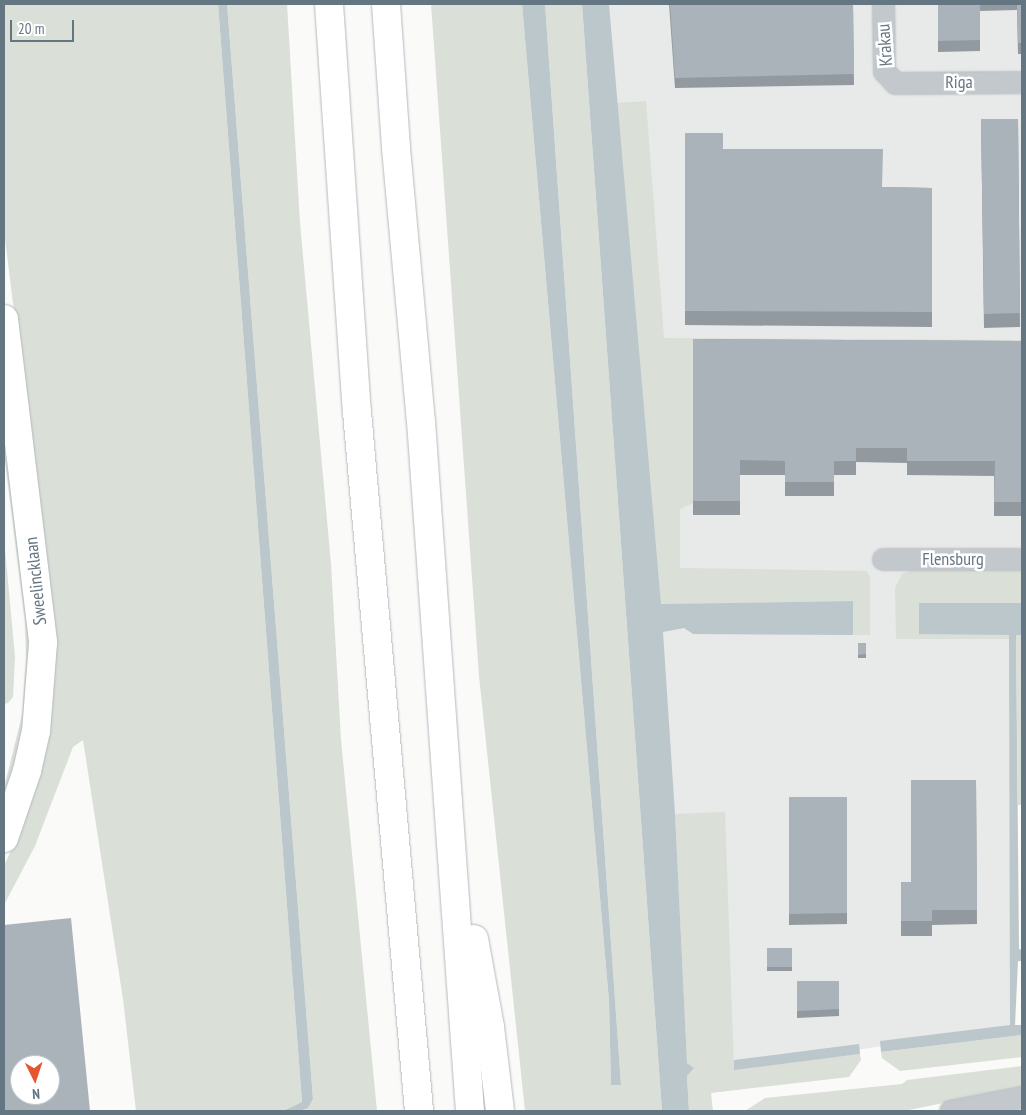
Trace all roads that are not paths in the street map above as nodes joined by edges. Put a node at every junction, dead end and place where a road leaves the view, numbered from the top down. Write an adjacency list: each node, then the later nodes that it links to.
1 (330, 4): 12 (main road)
2 (386, 4): 9 (main road)
3 (883, 4): 5 (street, Krakau)
4 (1022, 82): 5 (street, Riga)
5 (895, 83)
6 (4, 319): 10 (main road, Sweelincklaan)
7 (883, 559): 8 (street, Flensburg)
8 (1022, 559)
9 (451, 814): 13 (main road); 14 (main road)
10 (4, 838)
11 (1022, 1097): 15 (street)
12 (419, 1111)
13 (470, 1111)
14 (500, 1111)
15 (950, 1111)

